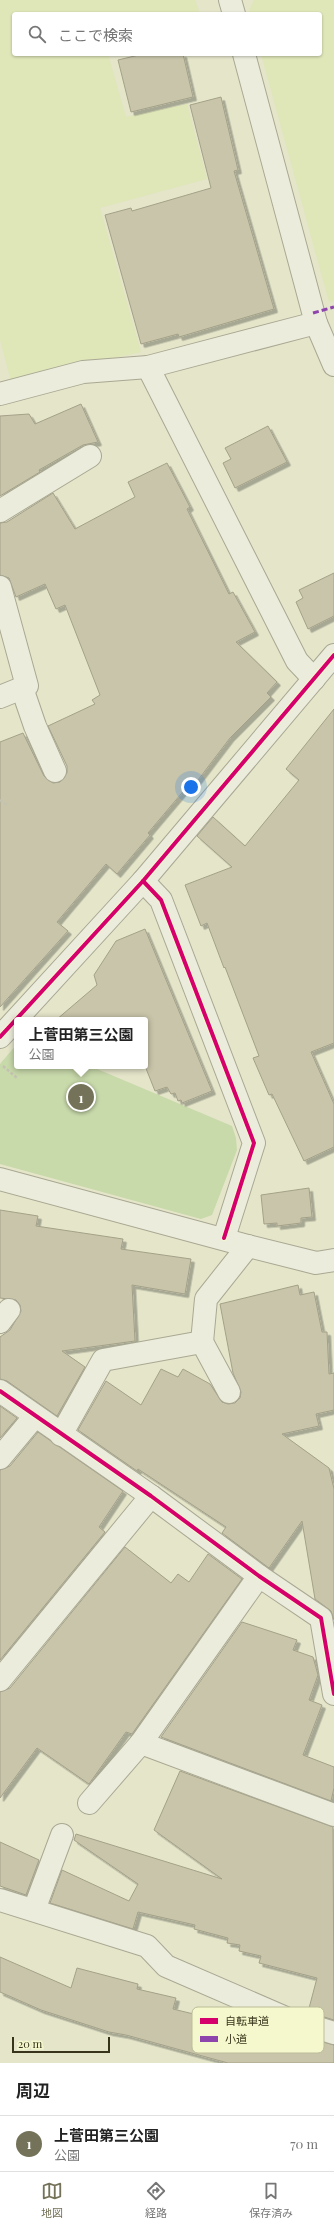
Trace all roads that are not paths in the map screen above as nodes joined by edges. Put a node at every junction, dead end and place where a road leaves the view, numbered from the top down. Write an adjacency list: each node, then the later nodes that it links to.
1 (230, 0): 2 (street)
2 (233, 12)
3 (245, 56): 4 (street)
4 (316, 323): 5 (street); 6 (street)
5 (334, 365)
6 (148, 367): 7 (street); 12 (street)
7 (0, 394)
8 (90, 456): 9 (street)
9 (0, 511)
10 (0, 587): 13 (street)
11 (334, 655): 12 (street)
12 (314, 679): 16 (street)
13 (22, 688): 14 (street); 15 (street)
14 (0, 697)
15 (55, 771)
16 (142, 881): 17 (street); 21 (street)
17 (18, 1017)
18 (14, 1022): 19 (street)
19 (0, 1037)
20 (0, 1179): 21 (street)
21 (224, 1238): 22 (street)
22 (248, 1246): 23 (street); 24 (street)
23 (334, 1260)
24 (202, 1342): 26 (street); 28 (street)
25 (0, 1391): 27 (street)
26 (229, 1392)
27 (35, 1416): 28 (street); 29 (street)
28 (62, 1435): 30 (street)
29 (0, 1458)
30 (151, 1496): 31 (street); 33 (street)
31 (259, 1576): 32 (street); 35 (street)
32 (328, 1616): 34 (street)
33 (0, 1680)
34 (334, 1694)
35 (141, 1743): 36 (street); 37 (street)
36 (90, 1803)
37 (334, 1815)
38 (62, 1836): 40 (street)
39 (0, 1900): 40 (street)
40 (34, 1910): 41 (street)
41 (261, 2007)
42 (324, 2030): 43 (street)
43 (334, 2033)

